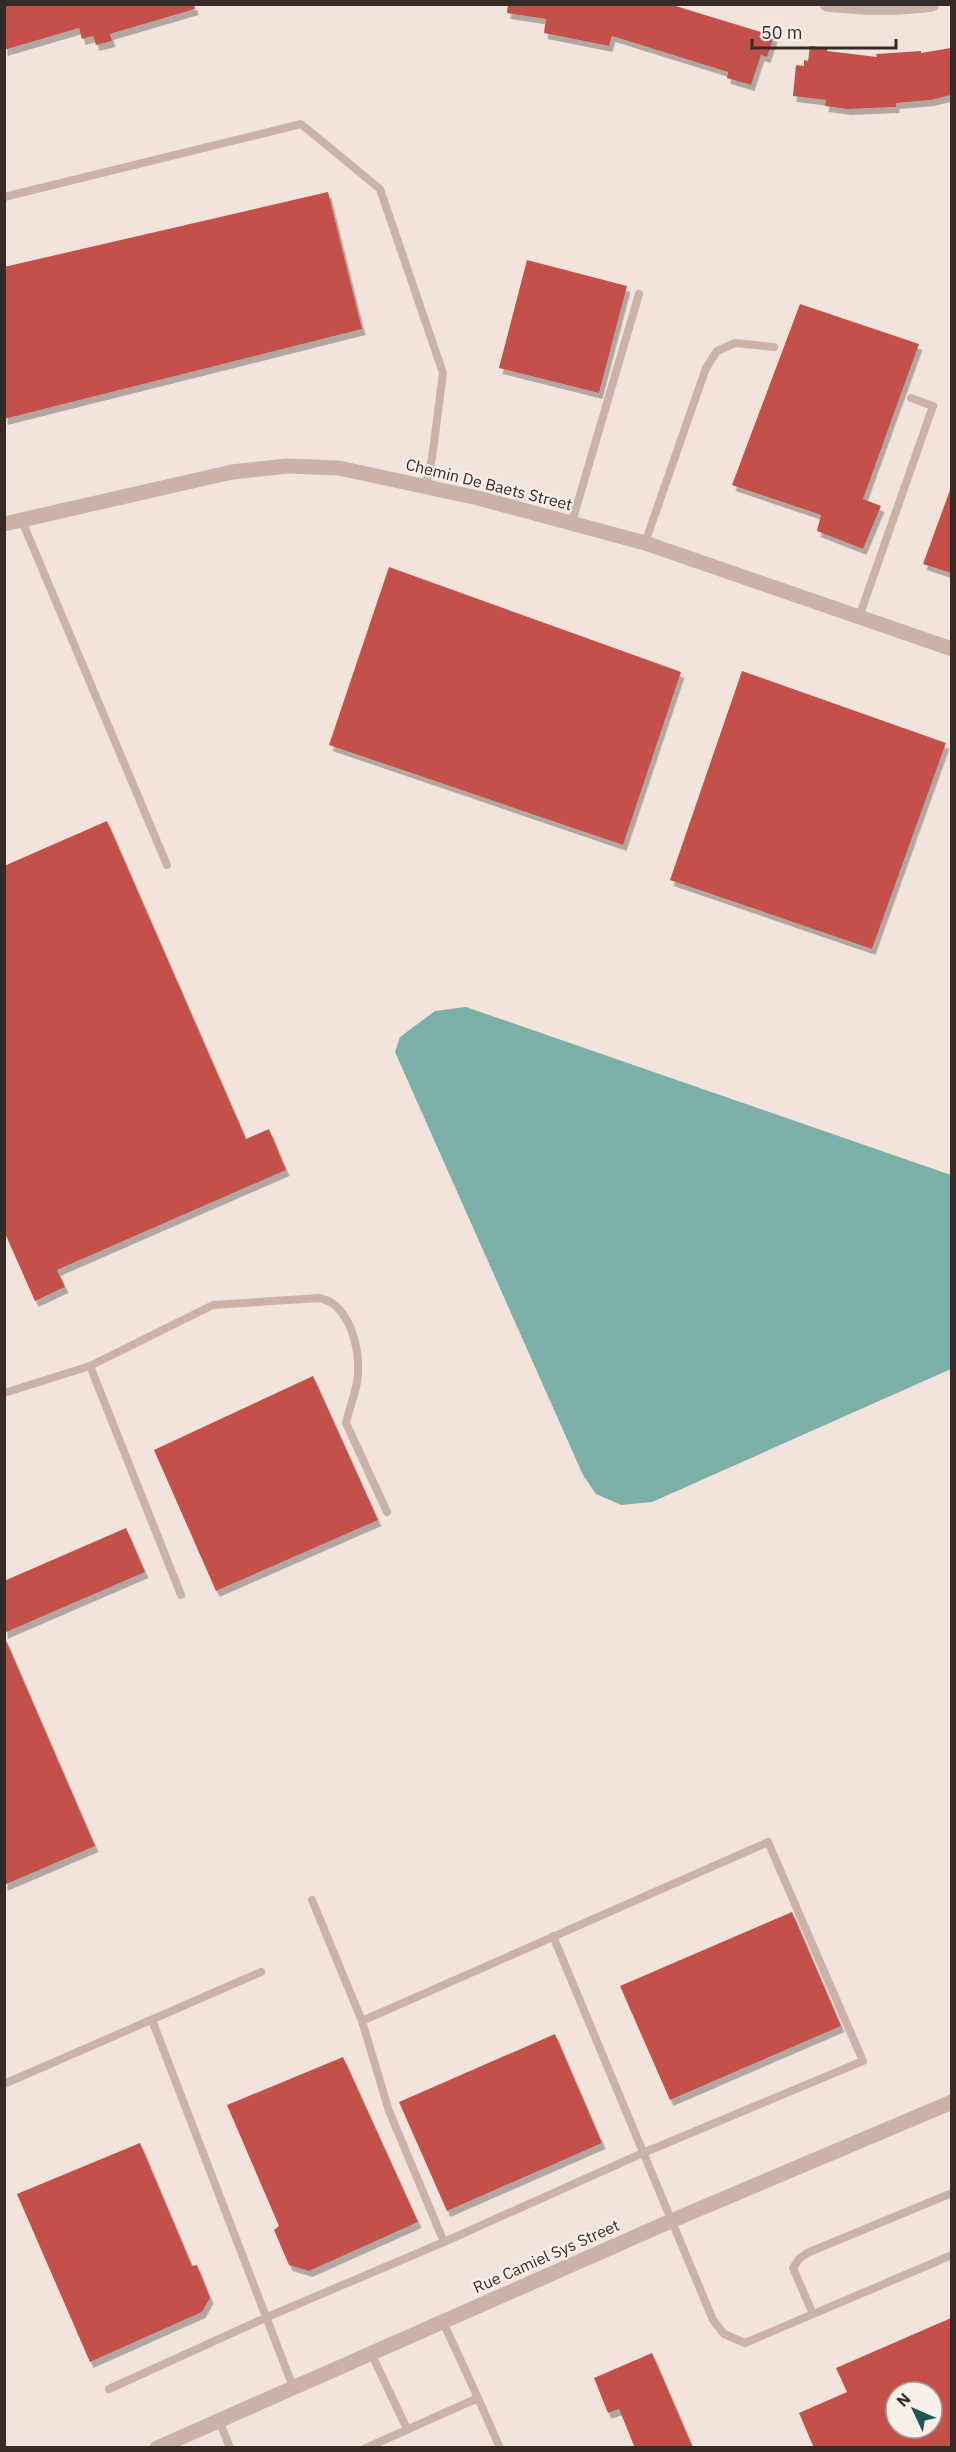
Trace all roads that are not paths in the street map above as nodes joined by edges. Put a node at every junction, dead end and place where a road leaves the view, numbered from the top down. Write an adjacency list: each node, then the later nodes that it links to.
1 (827, 4): 2 (street)
2 (932, 4)
3 (4, 196): 7 (lane)
4 (639, 294): 9 (lane)
5 (774, 347): 11 (lane)
6 (911, 398): 12 (lane)
7 (426, 485): 8 (street, Chemin De Baets Street); 9 (street, Chemin De Baets Street)
8 (22, 521): 10 (street, Chemin De Baets Street); 14 (lane)
9 (572, 522): 11 (street, Chemin De Baets Street)
10 (4, 525)
11 (645, 543): 12 (street, Chemin De Baets Street)
12 (859, 617): 13 (street, Chemin De Baets Street)
13 (951, 650)
14 (167, 865)
15 (90, 1366): 16 (lane); 17 (lane); 18 (lane)
16 (4, 1393)
17 (387, 1512)
18 (181, 1595)
19 (312, 1900): 23 (lane)
20 (553, 1936): 23 (lane); 26 (lane); 26 (lane)
21 (261, 1972): 22 (lane)
22 (152, 2020): 24 (lane); 32 (lane)
23 (362, 2020): 29 (lane)
24 (4, 2085)
25 (951, 2102): 28 (street, Rue Camiel Sys Street)
26 (643, 2153): 28 (lane); 29 (lane)
27 (951, 2193): 31 (lane)
28 (671, 2221): 31 (lane); 33 (street, Rue Camiel Sys Street)
29 (444, 2242): 32 (lane)
30 (951, 2255): 31 (lane)
31 (813, 2314)
32 (265, 2318): 35 (lane); 36 (lane)
33 (442, 2322): 34 (street, Rue Camiel Sys Street); 37 (lane)
34 (371, 2353): 35 (street, Rue Camiel Sys Street); 39 (lane)
35 (293, 2387): 38 (street, Rue Camiel Sys Street)
36 (109, 2389)
37 (478, 2398): 39 (lane); 43 (lane)
38 (219, 2420): 40 (street, Rue Camiel Sys Street); 41 (lane)
39 (407, 2429): 42 (lane)
40 (156, 2448)
41 (230, 2448)
42 (366, 2448)
43 (500, 2448)

